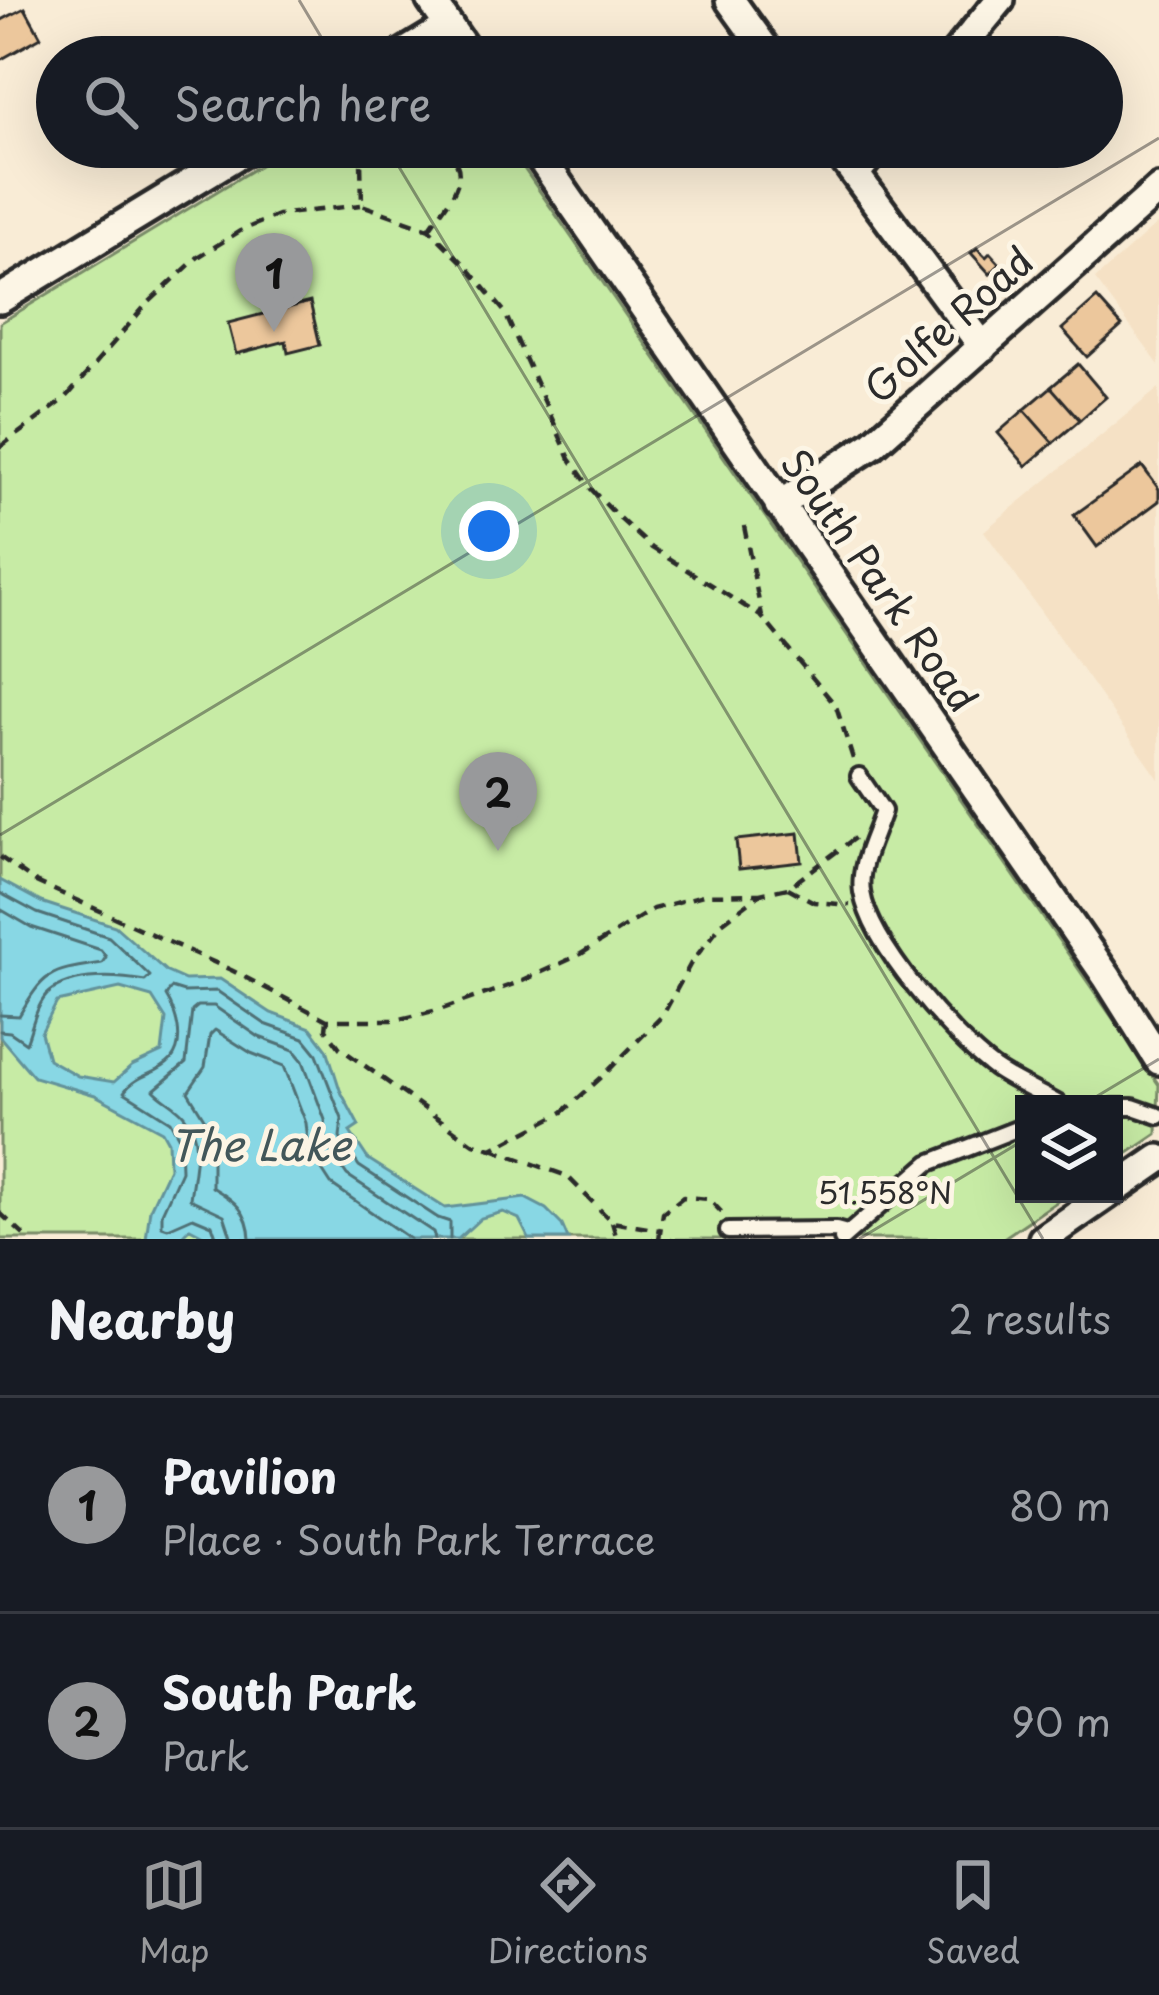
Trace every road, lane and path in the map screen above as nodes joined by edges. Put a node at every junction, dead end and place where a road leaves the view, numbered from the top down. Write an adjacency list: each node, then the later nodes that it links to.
1 (431, 0): 4 (street)
2 (730, 0): 7 (street)
3 (1000, 0): 8 (street)
4 (449, 26): 5 (street); 6 (street)
5 (433, 36)
6 (456, 36)
7 (756, 36)
8 (970, 36)
9 (215, 168): 19 (street)
10 (362, 168): 17 (path)
11 (458, 168): 18 (path)
12 (547, 168): 22 (street, South Park Road)
13 (850, 168): 15 (street)
14 (859, 168): 15 (street)
15 (854, 174): 20 (street)
16 (1159, 189): 20 (street, Golfe Road)
17 (362, 205): 18 (path); 21 (path)
18 (429, 229): 24 (path)
19 (0, 299)
20 (983, 347): 22 (street, Golfe Road)
21 (0, 447)
22 (779, 505): 32 (street, South Park Road)
23 (744, 526): 24 (path)
24 (762, 617): 25 (path)
25 (859, 776): 26 (lane)
26 (874, 839): 28 (path); 30 (lane)
27 (0, 857): 31 (path)
28 (788, 888): 29 (path); 30 (path)
29 (760, 894): 31 (path); 37 (path)
30 (866, 903): 33 (lane)
31 (327, 1020): 37 (path)
32 (1159, 1060)
33 (1043, 1095)
34 (1123, 1108): 35 (lane)
35 (1159, 1116)
36 (1015, 1130): 45 (lane)
37 (492, 1149): 42 (path)
38 (1159, 1159): 39 (street)
39 (1123, 1184)
40 (1095, 1203): 49 (street)
41 (0, 1213): 46 (path)
42 (612, 1222): 43 (path); 47 (path)
43 (659, 1230): 44 (path); 48 (path)
44 (728, 1231): 45 (lane)
45 (844, 1236)
46 (28, 1239)
47 (617, 1239)
48 (659, 1239)
49 (1043, 1239)

